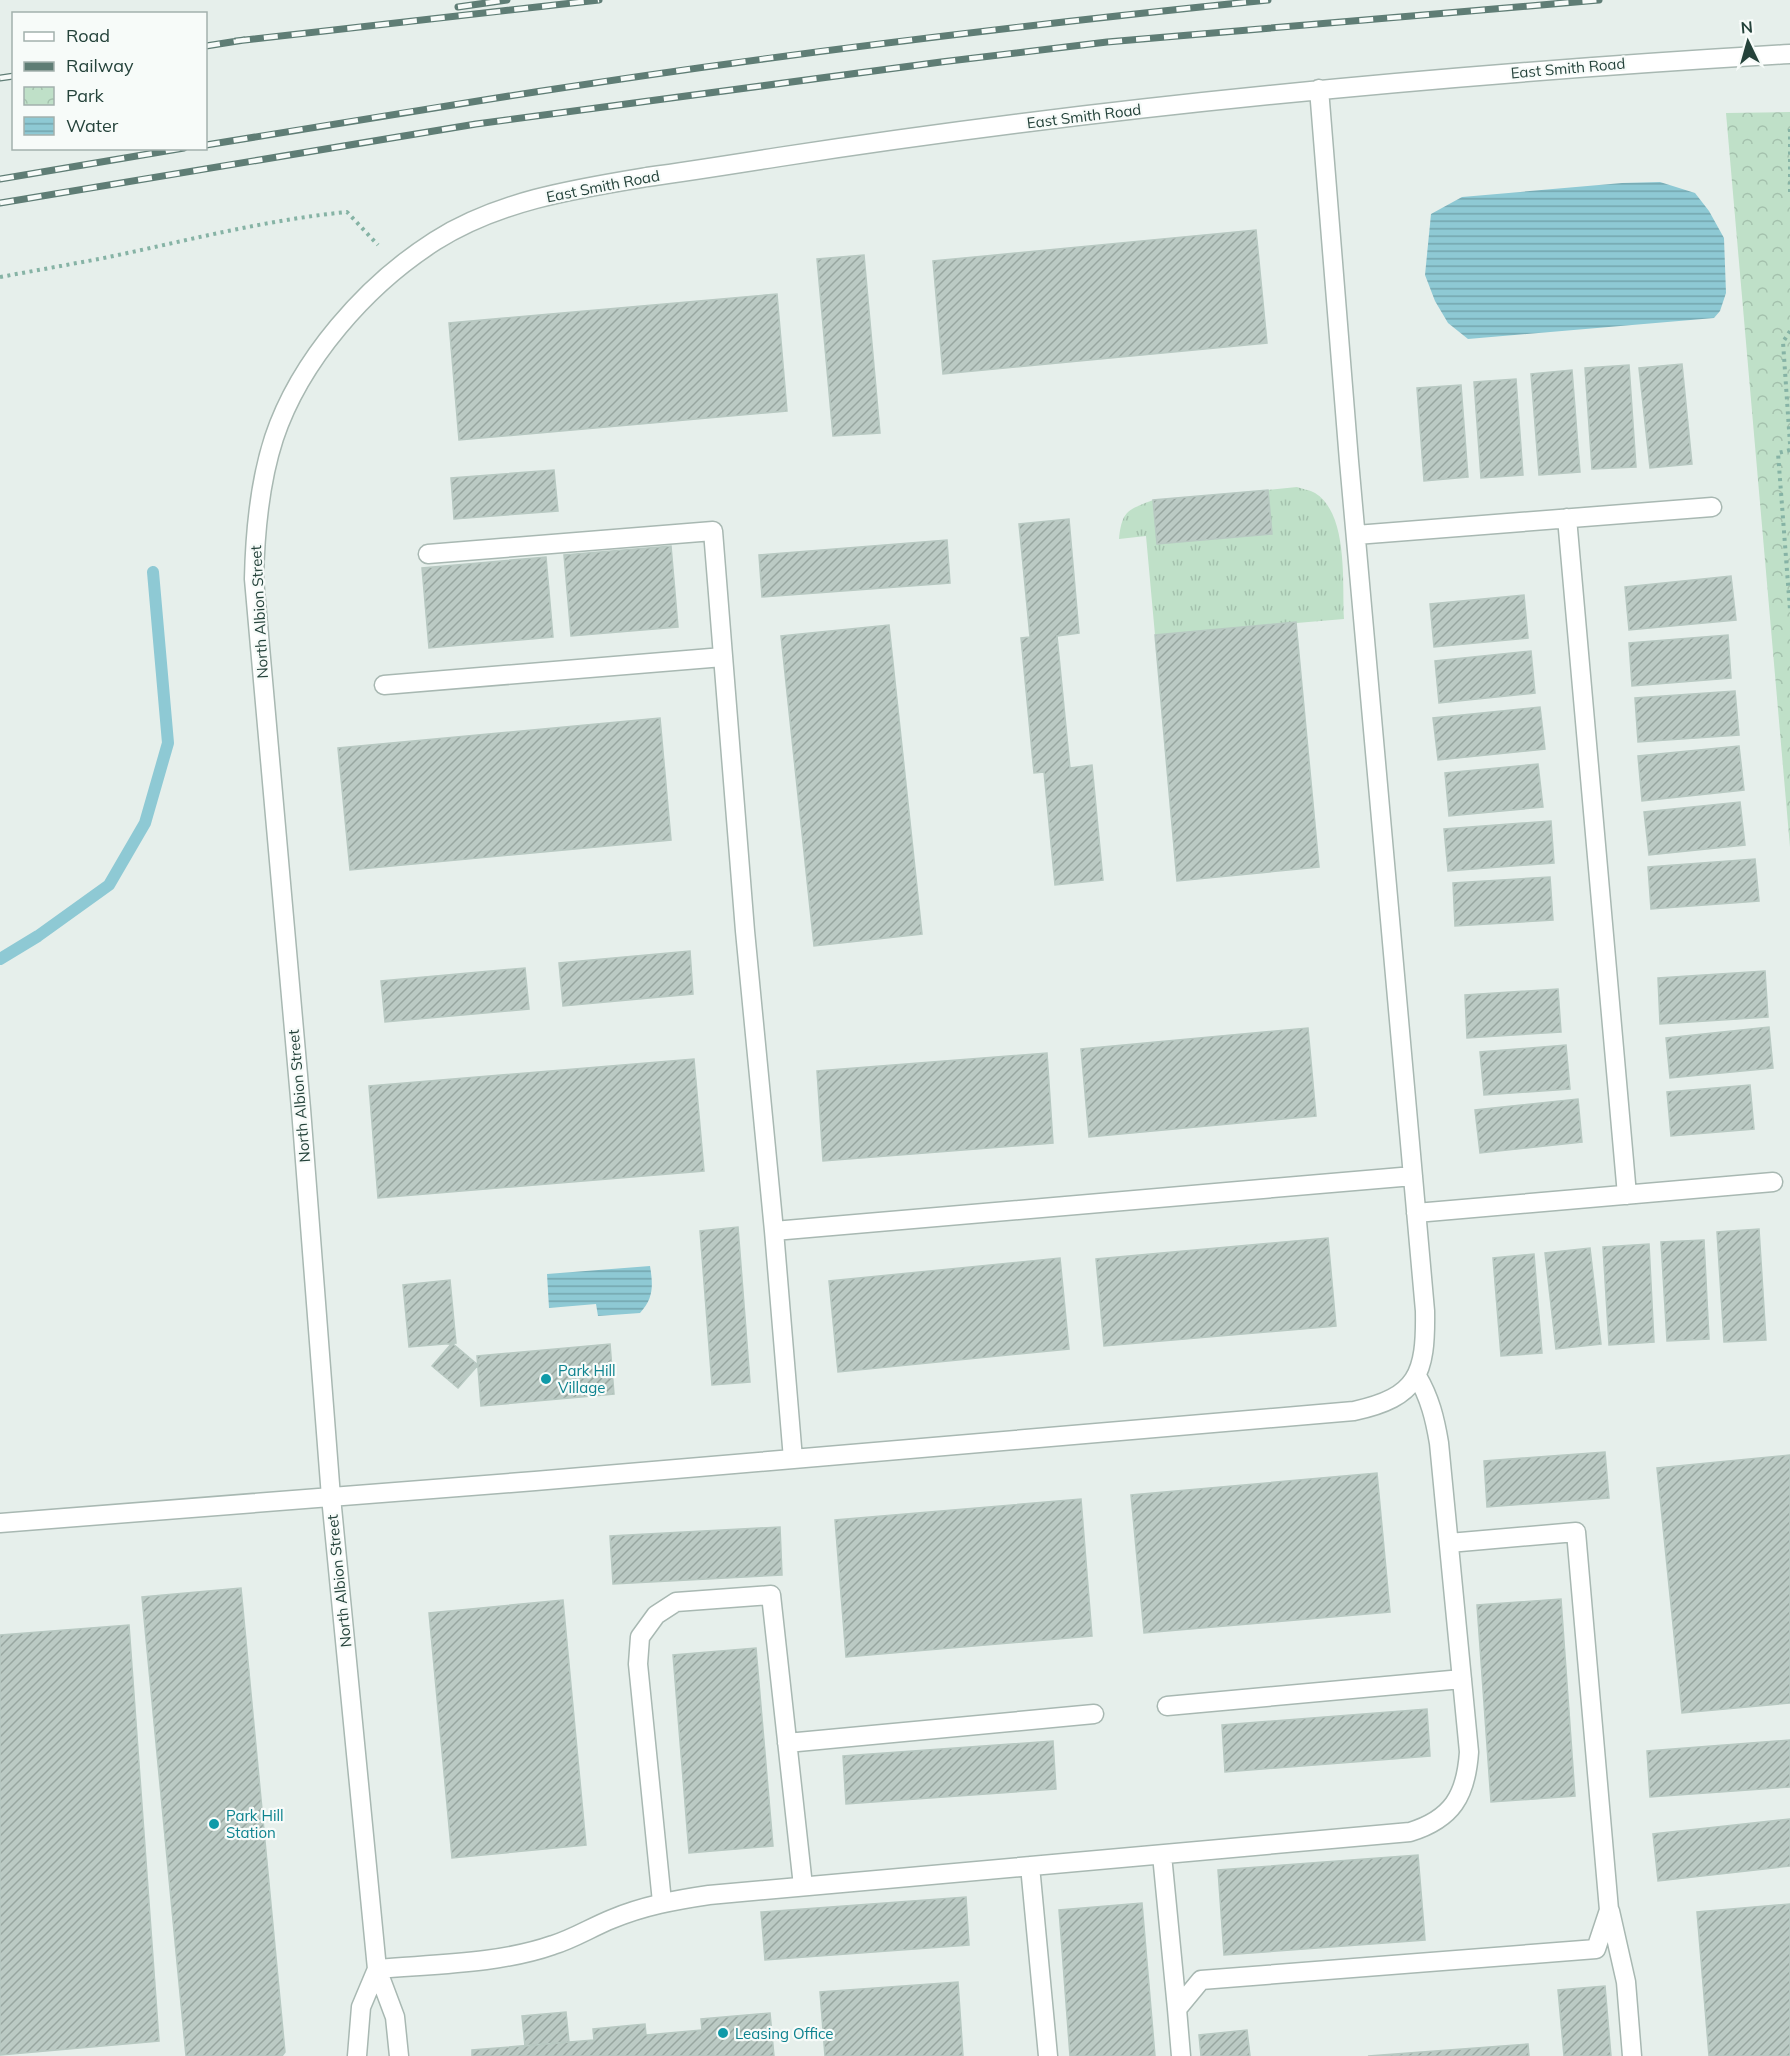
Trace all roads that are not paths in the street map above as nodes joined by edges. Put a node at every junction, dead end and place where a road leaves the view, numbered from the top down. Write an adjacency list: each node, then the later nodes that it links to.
1 (1790, 54): 2 (street, East Smith Road)
2 (1319, 89): 3 (street, East Smith Road); 6 (street)
3 (399, 267): 17 (street, North Albion Street)
4 (1712, 507): 5 (street)
5 (1567, 518): 6 (street); 12 (street)
6 (1356, 535): 10 (street)
7 (428, 554): 8 (street)
8 (723, 657): 9 (street); 14 (street)
9 (384, 685)
10 (1413, 1176): 13 (street); 14 (street)
11 (1773, 1182): 12 (street)
12 (1627, 1195): 13 (street)
13 (1416, 1213): 15 (street)
14 (774, 1231): 16 (street)
15 (1417, 1376): 16 (street); 19 (street)
16 (793, 1459): 17 (street)
17 (331, 1497): 18 (street); 29 (street, North Albion Street)
18 (0, 1523)
19 (1449, 1543): 20 (street); 28 (street)
20 (1462, 1679): 21 (street); 24 (street)
21 (1167, 1706)
22 (1094, 1714): 23 (street)
23 (788, 1743): 26 (street); 27 (street)
24 (1162, 1855): 25 (street); 30 (street)
25 (1030, 1866): 26 (street); 33 (street)
26 (803, 1886): 27 (street)
27 (662, 1902): 29 (street)
28 (1610, 1910): 30 (street); 35 (street)
29 (377, 1970): 31 (street); 32 (street)
30 (1177, 2009): 34 (street)
31 (357, 2056)
32 (399, 2056)
33 (1048, 2056)
34 (1181, 2056)
35 (1632, 2056)

